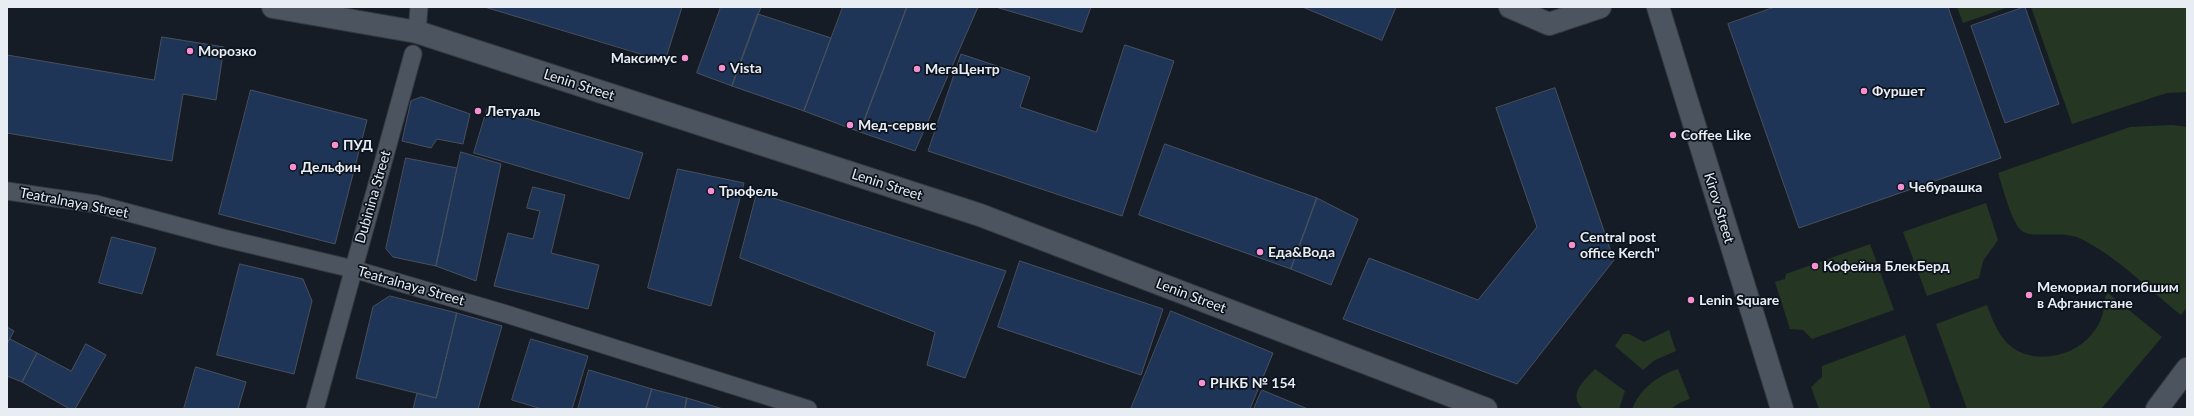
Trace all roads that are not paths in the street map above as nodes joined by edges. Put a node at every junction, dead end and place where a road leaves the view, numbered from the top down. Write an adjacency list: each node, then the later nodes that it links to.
1 (273, 7): 6 (street, Lenin Street)
2 (419, 7): 6 (lane)
3 (1510, 7): 4 (street)
4 (1600, 7)
5 (1658, 7): 14 (street, Kirov Street)
6 (417, 32): 13 (street, Lenin Street)
7 (413, 54): 9 (lane, Dubinina Street)
8 (7, 190): 9 (lane, Teatralnaya Street)
9 (353, 269): 11 (lane, Dubinina Street); 12 (lane, Teatralnaya Street)
10 (2187, 369): 15 (street)
11 (315, 409)
12 (808, 409)
13 (1486, 409)
14 (1782, 409)
15 (2157, 409)

